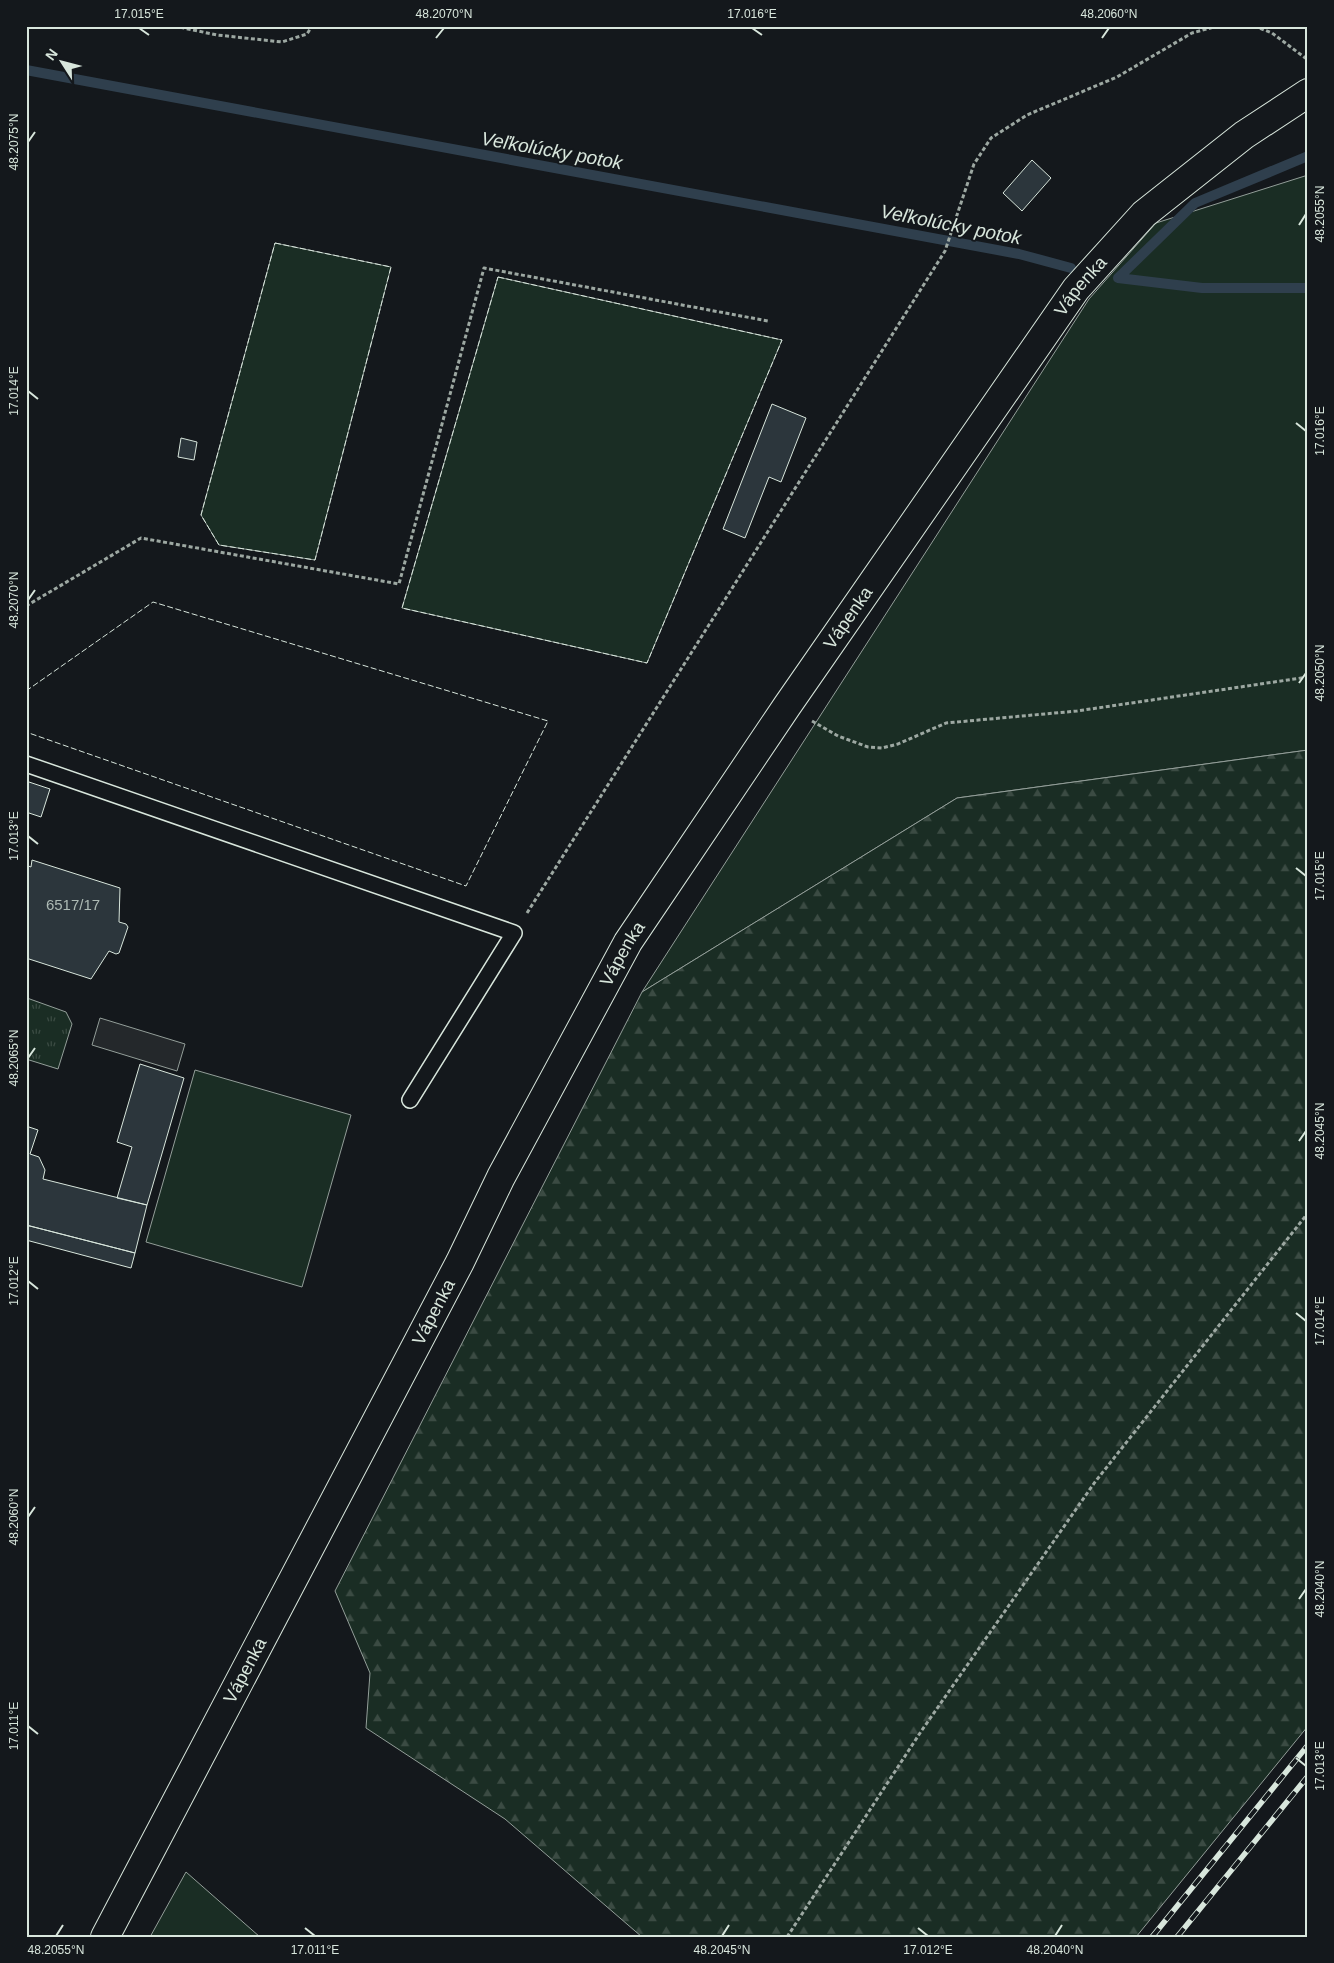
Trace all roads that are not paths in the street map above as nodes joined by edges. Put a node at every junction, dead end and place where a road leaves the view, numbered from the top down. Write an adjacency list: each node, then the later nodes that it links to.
1 (1308, 93): 4 (street, Vápenka)
2 (26, 764): 3 (lane)
3 (410, 1100)
4 (105, 1937)

